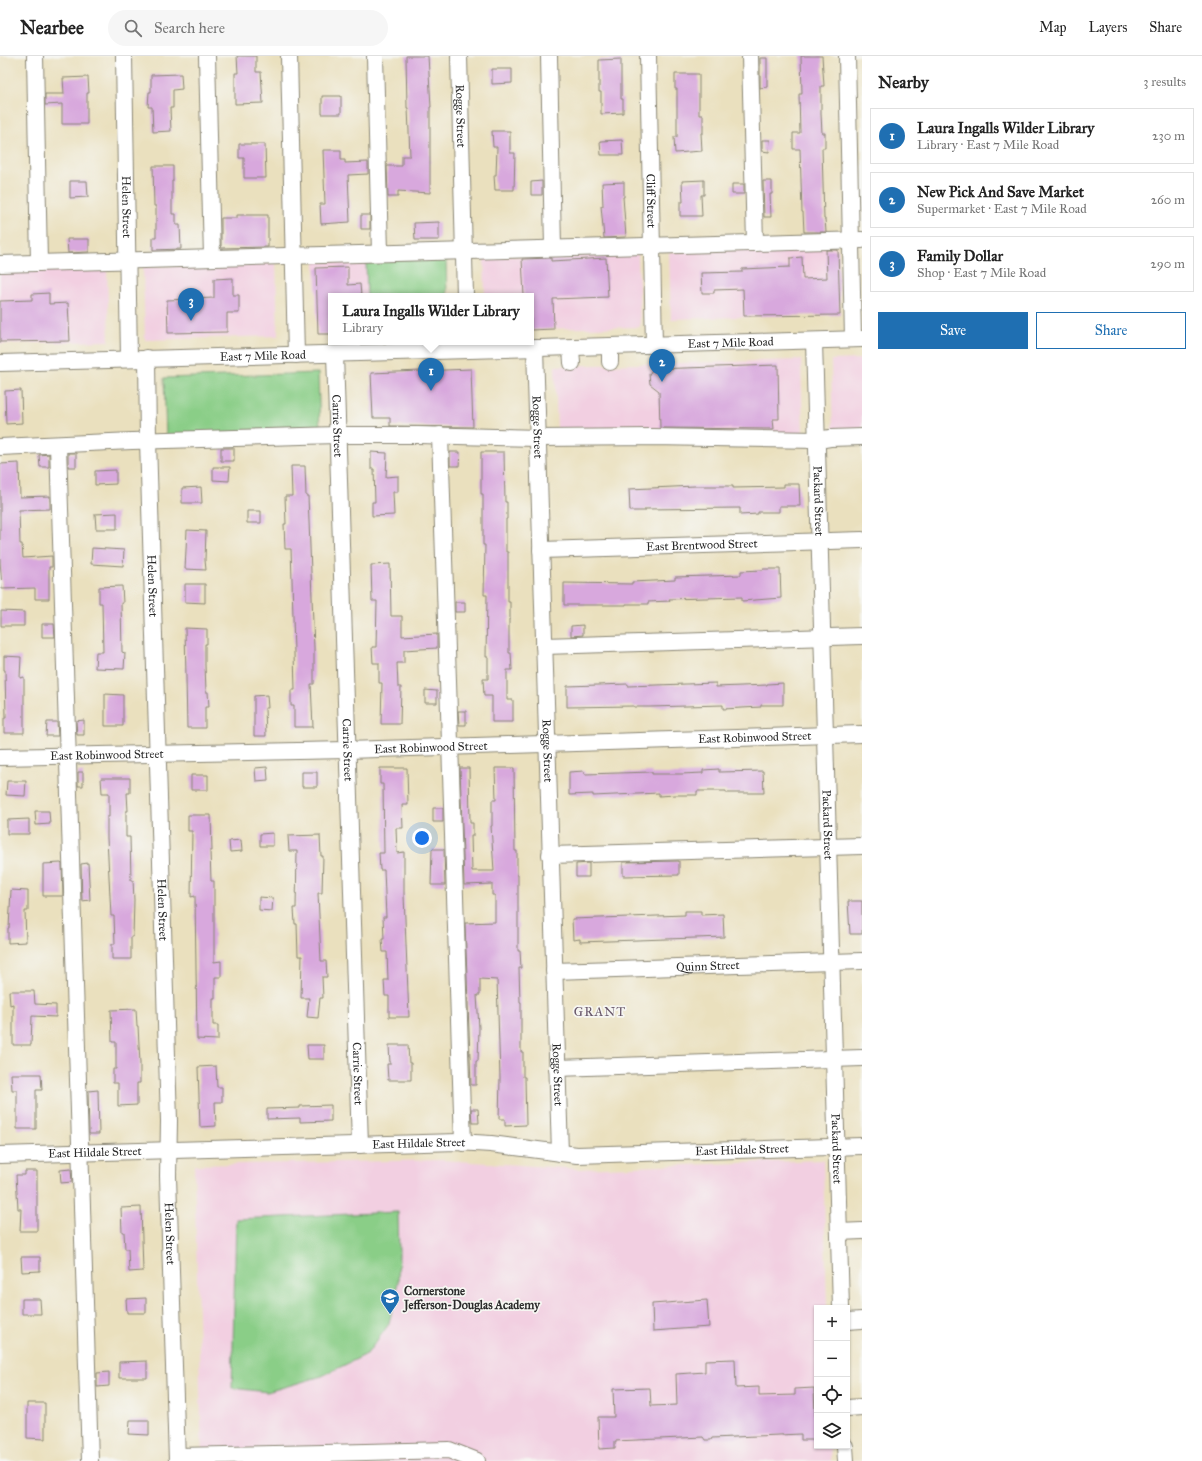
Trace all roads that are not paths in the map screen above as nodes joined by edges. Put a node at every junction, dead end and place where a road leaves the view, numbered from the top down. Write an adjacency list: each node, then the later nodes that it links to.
1 (35, 56): 20 (street)
2 (124, 56): 19 (street, Helen Street)
3 (207, 56): 18 (street)
4 (289, 56): 17 (street)
5 (375, 56): 16 (street)
6 (459, 56): 15 (street, Rogge Street)
7 (549, 56): 14 (street)
8 (648, 56): 13 (street, Cliff Street)
9 (750, 56): 12 (street)
10 (847, 56): 11 (street)
11 (857, 240): 12 (street); 23 (street)
12 (755, 243): 13 (street)
13 (652, 245): 14 (street); 25 (street, Cliff Street)
14 (553, 248): 15 (street)
15 (464, 251): 16 (street); 22 (street, Rogge Street)
16 (380, 253): 17 (street)
17 (294, 256): 18 (street); 29 (street)
18 (212, 258): 19 (street)
19 (127, 261): 20 (street); 31 (street, Helen Street)
20 (39, 263): 21 (street)
21 (0, 264)
22 (466, 293)
23 (858, 339): 24 (street, East 7 Mile Road)
24 (814, 341): 25 (street, East 7 Mile Road); 37 (street, Packard Street)
25 (654, 345): 27 (street, East 7 Mile Road)
26 (467, 346): 27 (street, East 7 Mile Road); 28 (street, East 7 Mile Road)
27 (535, 348): 36 (street, Rogge Street)
28 (335, 354): 29 (street, East 7 Mile Road); 33 (street, Carrie Street)
29 (296, 355): 30 (street, East 7 Mile Road)
30 (147, 358): 31 (street, East 7 Mile Road); 38 (street, Helen Street)
31 (129, 359): 32 (street, East 7 Mile Road)
32 (0, 363)
33 (338, 435): 34 (street); 38 (street); 51 (street, Carrie Street)
34 (440, 435): 36 (street); 50 (street)
35 (862, 437): 37 (street)
36 (538, 438): 37 (street); 43 (street, Rogge Street)
37 (818, 440): 42 (street, Packard Street)
38 (148, 441): 39 (street); 52 (street, Helen Street)
39 (58, 445): 40 (street); 53 (street)
40 (0, 447)
41 (862, 540): 42 (street, East Brentwood Street)
42 (820, 542): 43 (street, East Brentwood Street); 45 (street, Packard Street)
43 (541, 550): 46 (street, Rogge Street)
44 (862, 636): 45 (street)
45 (823, 637): 46 (street); 48 (street, Packard Street)
46 (544, 646): 49 (street, Rogge Street)
47 (862, 734): 48 (street, East Robinwood Street)
48 (826, 735): 49 (street, East Robinwood Street); 56 (street, Packard Street)
49 (547, 744): 50 (street, East Robinwood Street); 57 (street, Rogge Street)
50 (450, 747): 51 (street, East Robinwood Street); 64 (street)
51 (347, 750): 52 (street, East Robinwood Street); 65 (street, Carrie Street)
52 (157, 753): 53 (street, East Robinwood Street); 68 (street, Helen Street)
53 (67, 755): 54 (street, East Robinwood Street); 69 (street)
54 (0, 757)
55 (862, 846): 56 (street)
56 (829, 847): 57 (street); 59 (street, Packard Street)
57 (550, 855): 60 (street, Rogge Street)
58 (862, 961): 59 (street, Quinn Street)
59 (832, 962): 60 (street, Quinn Street); 62 (street, Packard Street)
60 (554, 971): 63 (street, Rogge Street)
61 (862, 1058): 62 (street)
62 (835, 1059): 63 (street); 67 (street, Packard Street)
63 (557, 1068): 70 (street, Rogge Street)
64 (463, 1143): 65 (street, East Hildale Street); 70 (street, East Hildale Street)
65 (360, 1145): 68 (street, East Hildale Street)
66 (862, 1146): 67 (street, East Hildale Street)
67 (837, 1147): 70 (street, East Hildale Street); 73 (street, Packard Street)
68 (168, 1152): 69 (street, East Hildale Street); 83 (street, Helen Street)
69 (81, 1153): 71 (street, East Hildale Street); 84 (street)
70 (560, 1153)
71 (0, 1155)
72 (862, 1231): 73 (street)
73 (839, 1232): 74 (street, Packard Street)
74 (841, 1305)
75 (850, 1320): 76 (street)
76 (862, 1320)
77 (862, 1407): 78 (street)
78 (850, 1408)
79 (845, 1449): 86 (street)
80 (449, 1456): 82 (street); 85 (street)
81 (283, 1457): 82 (street); 83 (street)
82 (324, 1457)
83 (177, 1459)
84 (90, 1461)
85 (476, 1461)
86 (846, 1461)

